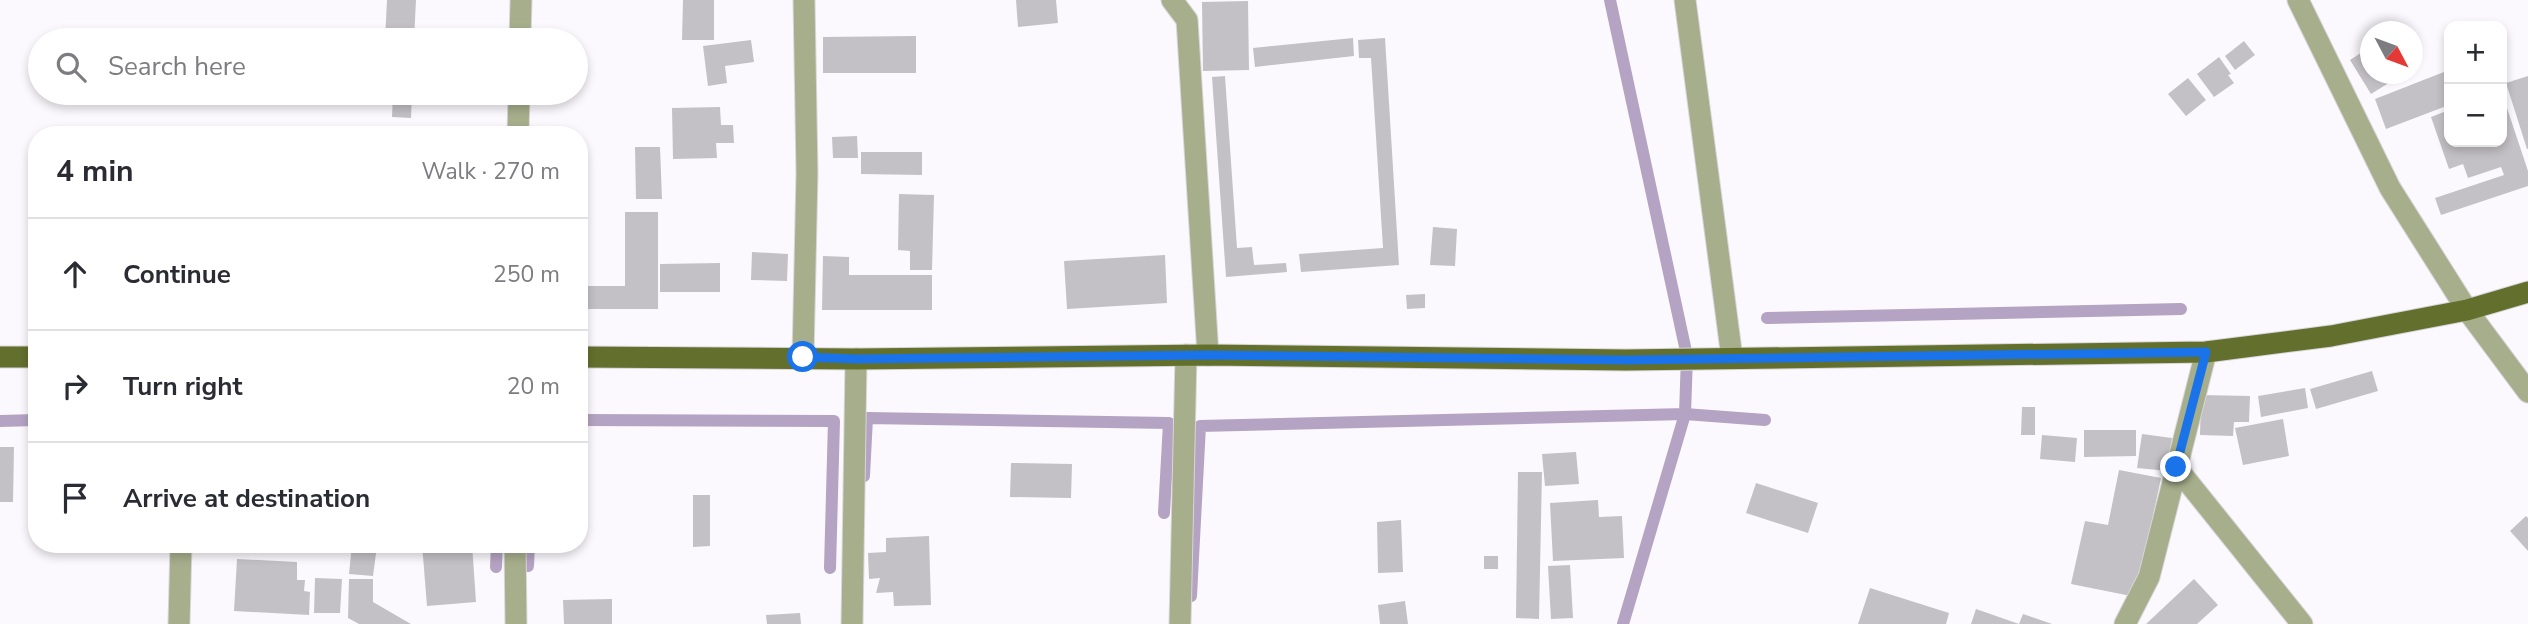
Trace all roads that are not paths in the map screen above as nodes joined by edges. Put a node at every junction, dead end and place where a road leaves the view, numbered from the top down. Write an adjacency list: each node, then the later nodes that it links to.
1 (521, 0): 6 (street)
2 (804, 0): 17 (street)
3 (1172, 0): 13 (street)
4 (1685, 0): 18 (street)
5 (2298, 0): 10 (street)
6 (520, 28)
7 (519, 105): 8 (street)
8 (518, 126)
9 (2528, 292): 10 (main road)
10 (2468, 310): 11 (main road); 20 (street)
11 (2206, 352): 18 (main road); 21 (street)
12 (1185, 355): 13 (main road); 19 (main road); 27 (street)
13 (1208, 355): 18 (main road)
14 (0, 357): 15 (main road)
15 (28, 357)
16 (588, 357): 17 (main road)
17 (803, 357): 19 (main road)
18 (1732, 358)
19 (856, 359): 26 (street)
20 (2528, 392)
21 (2176, 467): 28 (street); 29 (street)
22 (181, 553): 24 (street)
23 (515, 553): 25 (street)
24 (179, 624)
25 (516, 624)
26 (852, 624)
27 (1180, 624)
28 (2125, 624)
29 (2302, 624)

